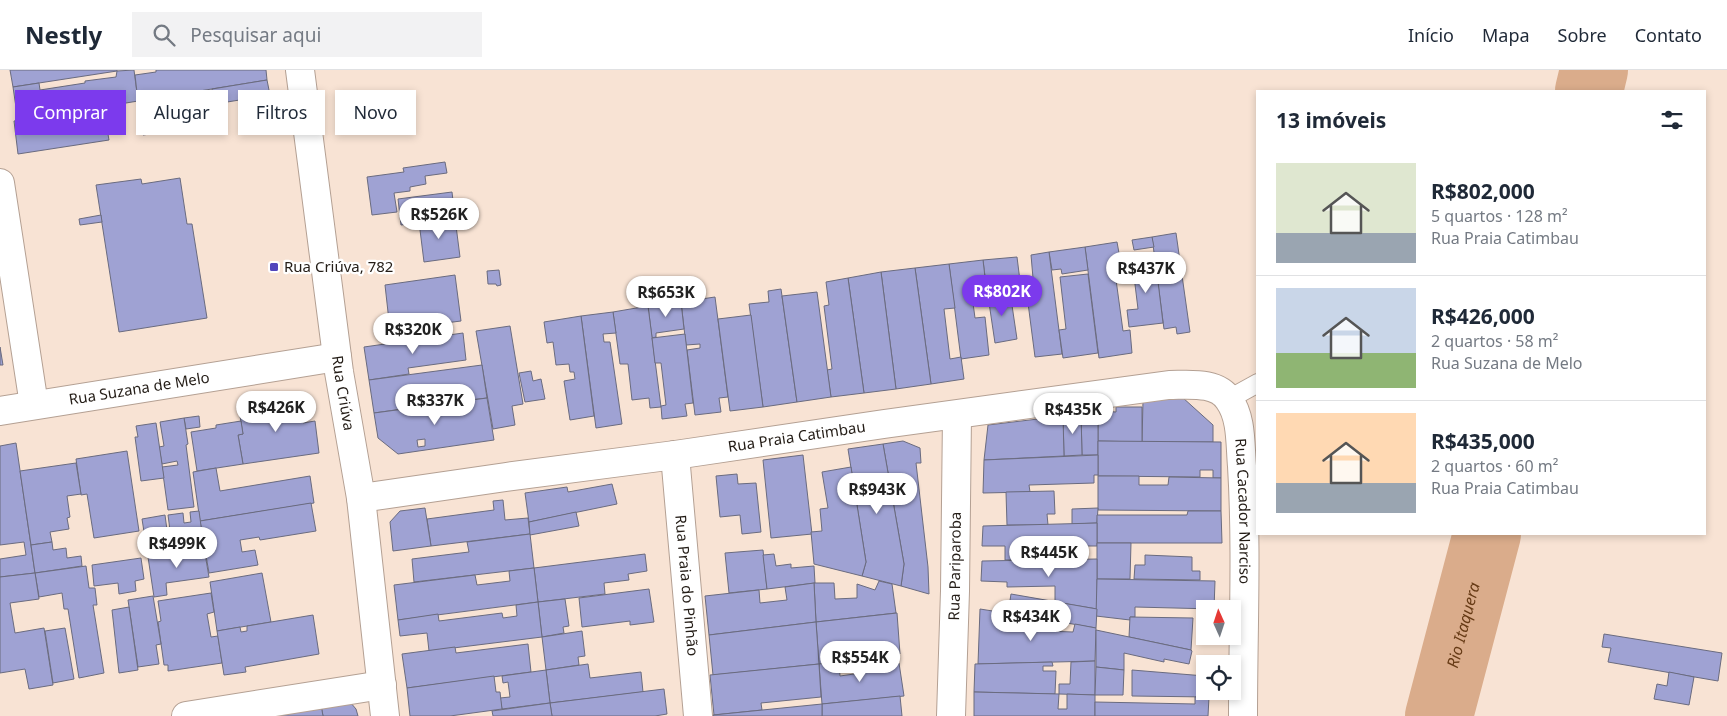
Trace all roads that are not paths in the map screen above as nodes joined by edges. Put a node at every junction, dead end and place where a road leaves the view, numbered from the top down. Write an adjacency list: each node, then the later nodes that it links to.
1 (300, 70): 3 (street, Rua Criúva)
2 (0, 183): 6 (street)
3 (338, 358): 6 (street, Rua Suzana de Melo); 10 (street, Rua Criúva)
4 (1256, 384): 5 (lane)
5 (1229, 399): 8 (street, Rua Praia Catimbau); 16 (street, Rua Cacador Narciso)
6 (34, 406): 7 (street, Rua Suzana de Melo)
7 (0, 411)
8 (957, 415): 9 (street, Rua Praia Catimbau); 15 (street, Rua Pariparoba)
9 (675, 455): 10 (street, Rua Praia Catimbau); 14 (street, Rua Praia do Pinhão)
10 (360, 498): 11 (street, Rua Criúva)
11 (382, 685): 12 (street); 13 (street, Rua Criúva)
12 (186, 716)
13 (385, 716)
14 (698, 716)
15 (951, 716)
16 (1242, 716)

